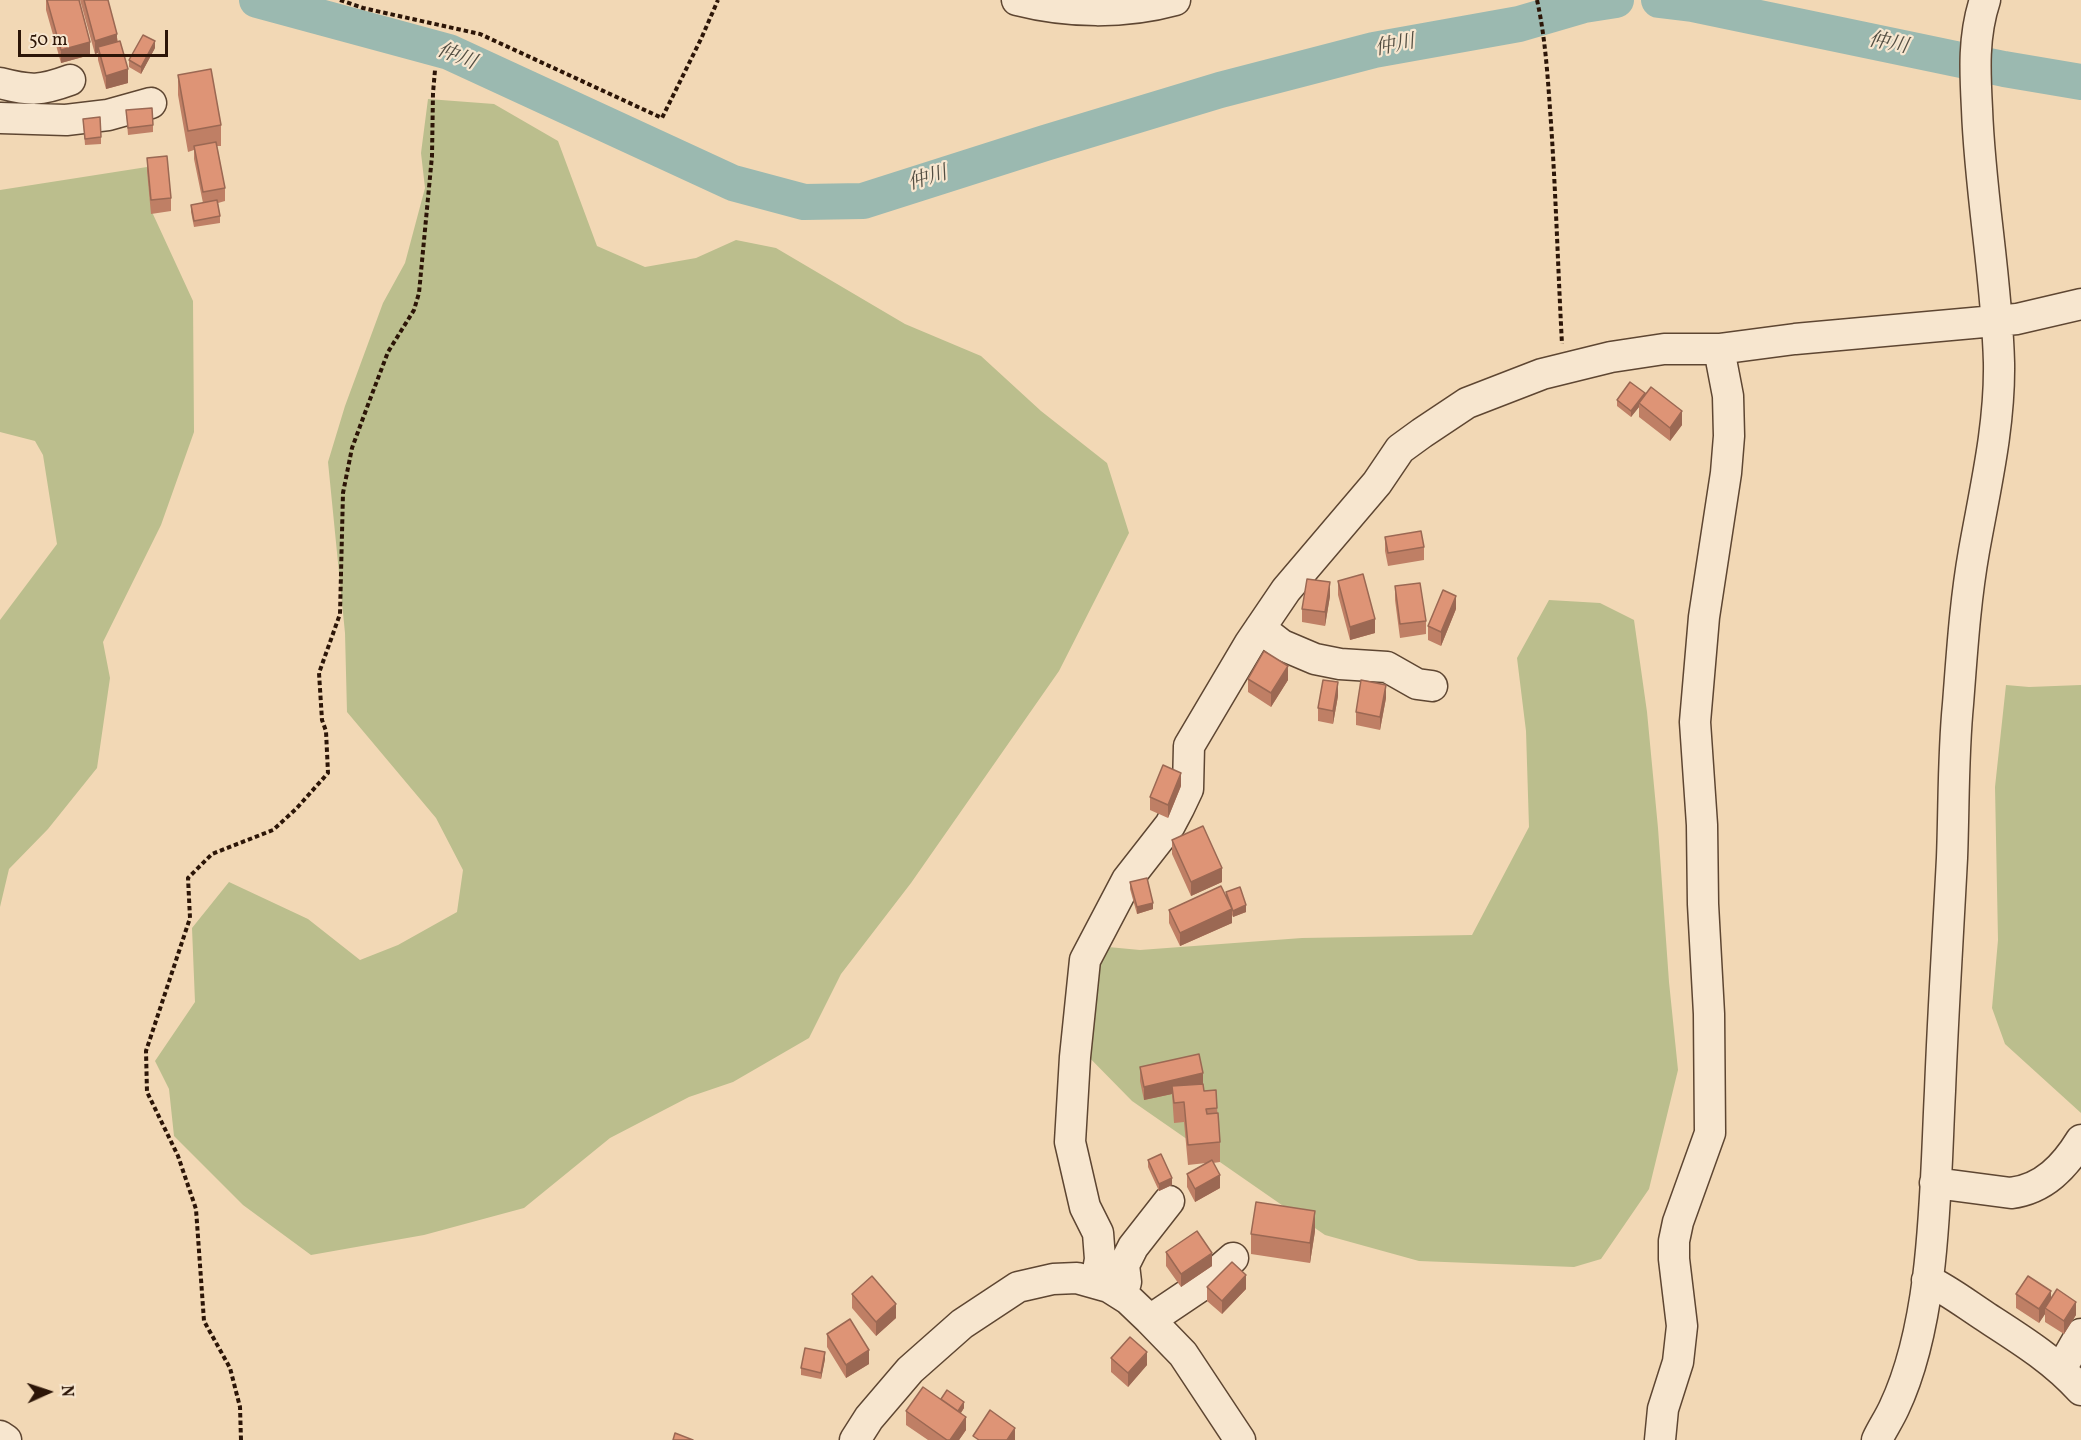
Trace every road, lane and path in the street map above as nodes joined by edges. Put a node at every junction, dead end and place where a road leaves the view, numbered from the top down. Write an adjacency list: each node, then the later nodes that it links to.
1 (340, 0): 2 (path)
2 (718, 0)
3 (1017, 0): 4 (street)
4 (1175, 0)
5 (1537, 0): 15 (path)
6 (1984, 0): 13 (street)
7 (435, 70): 30 (path)
8 (70, 80): 9 (street)
9 (0, 83)
10 (151, 103): 11 (street)
11 (0, 118)
12 (2081, 304): 13 (street)
13 (1996, 321): 14 (street); 19 (street)
14 (1719, 349): 15 (street); 33 (street)
15 (1570, 368): 16 (street)
16 (1260, 628): 17 (street); 23 (street)
17 (1432, 686)
18 (2081, 1140): 19 (street)
19 (1935, 1184): 22 (street)
20 (1169, 1201): 24 (street)
21 (1233, 1258): 25 (street)
22 (1927, 1280): 27 (street); 34 (street)
23 (1096, 1282): 24 (street); 31 (street)
24 (1122, 1295): 25 (street)
25 (1150, 1320): 32 (street)
26 (2081, 1334): 27 (street)
27 (2071, 1380)
28 (0, 1436): 29 (street)
29 (6, 1440)
30 (241, 1440)
31 (855, 1440)
32 (1240, 1440)
33 (1660, 1440)
34 (1876, 1440)

